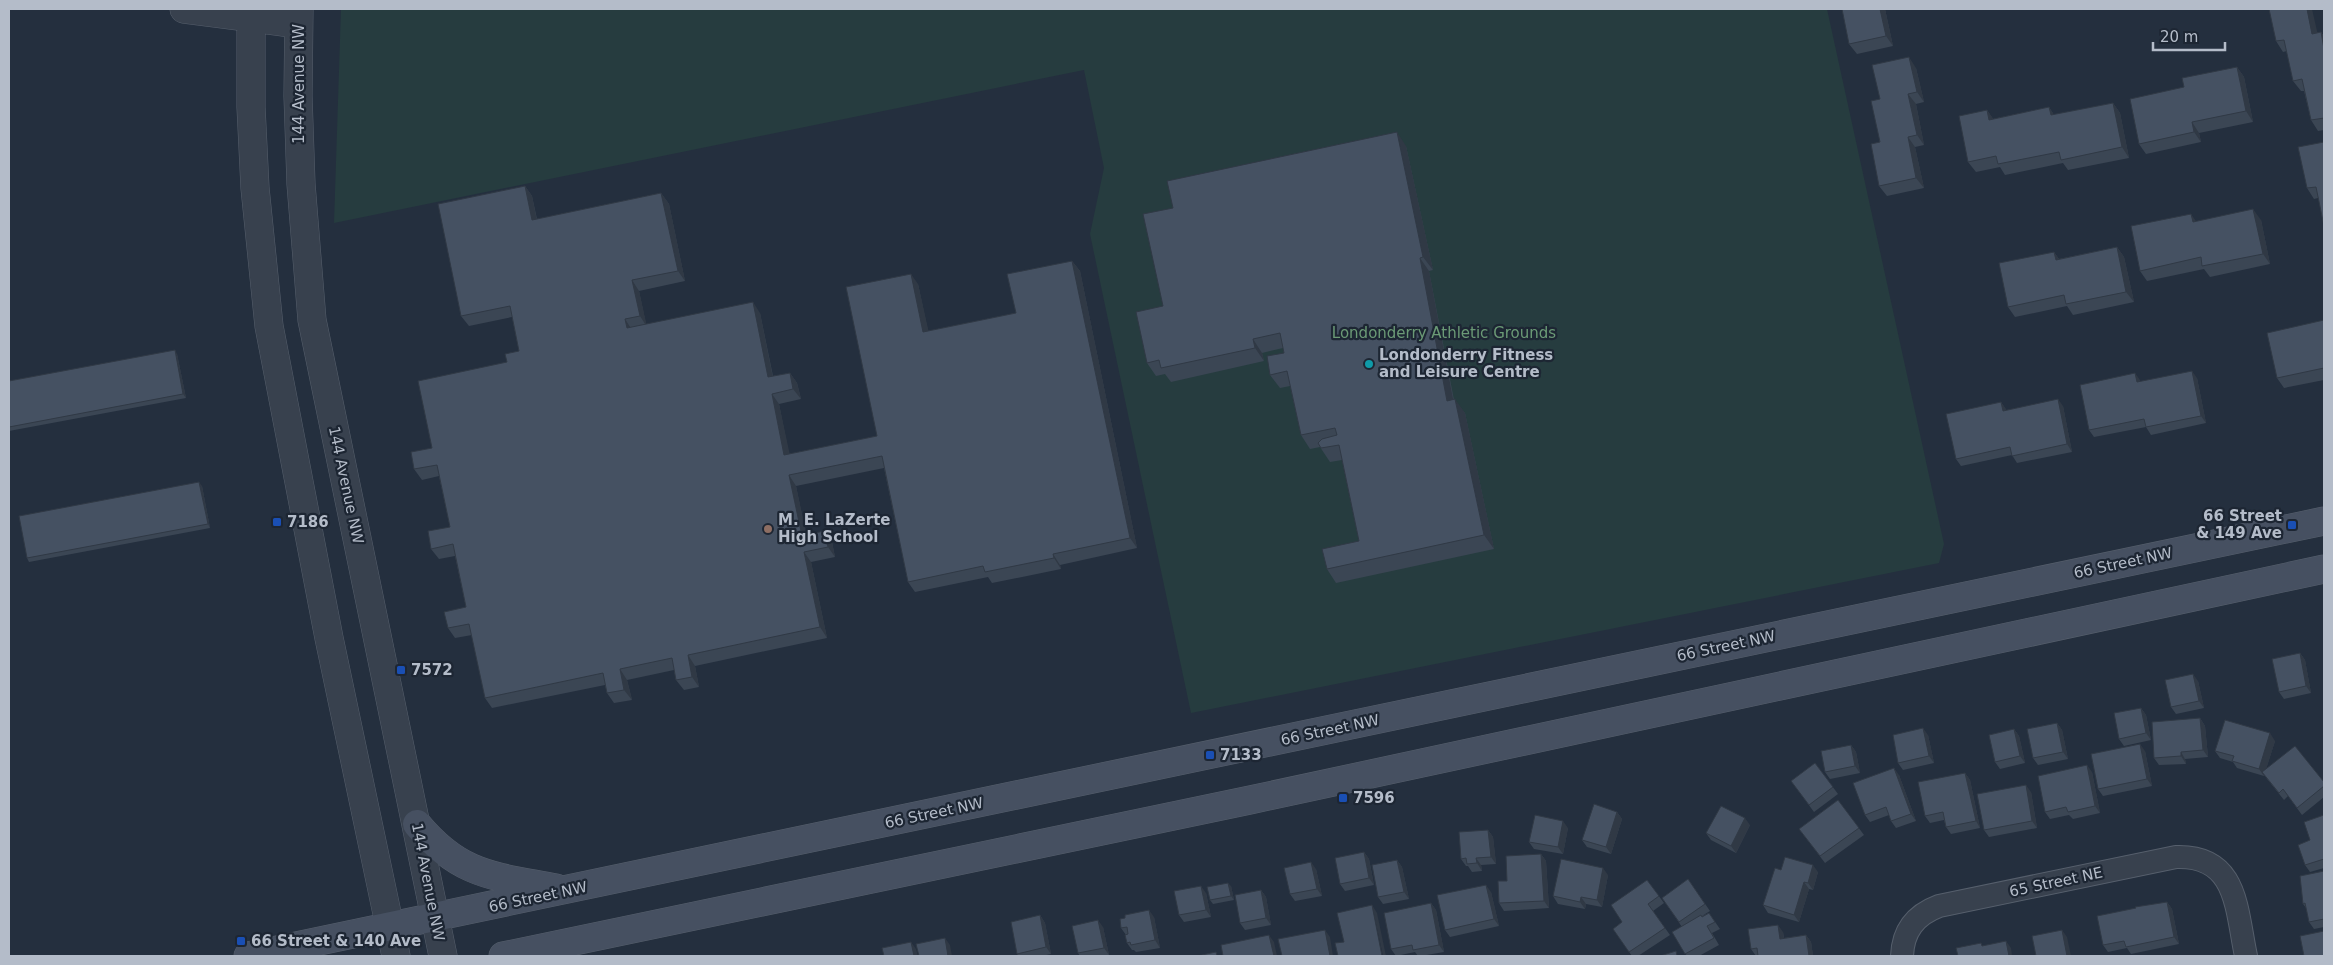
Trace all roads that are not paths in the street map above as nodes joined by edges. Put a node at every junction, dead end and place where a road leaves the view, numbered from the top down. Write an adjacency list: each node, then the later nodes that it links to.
1 (184, 9): 2 (street)
2 (250, 14): 3 (street); 9 (street)
3 (299, 16): 6 (street, 144 Avenue NW)
4 (2324, 521): 7 (main road, 66 Street NW)
5 (2324, 568): 13 (main road)
6 (416, 824): 7 (main road); 8 (street, 144 Avenue NW)
7 (568, 890): 8 (main road, 66 Street NW)
8 (435, 918): 9 (main road, 66 Street NW); 12 (street, 144 Avenue NW)
9 (390, 928): 10 (main road, 66 Street NW); 11 (street)
10 (248, 956)
11 (396, 956)
12 (443, 956)
13 (503, 956)
14 (1902, 956): 15 (street, 65 Street NE)
15 (2246, 956)

